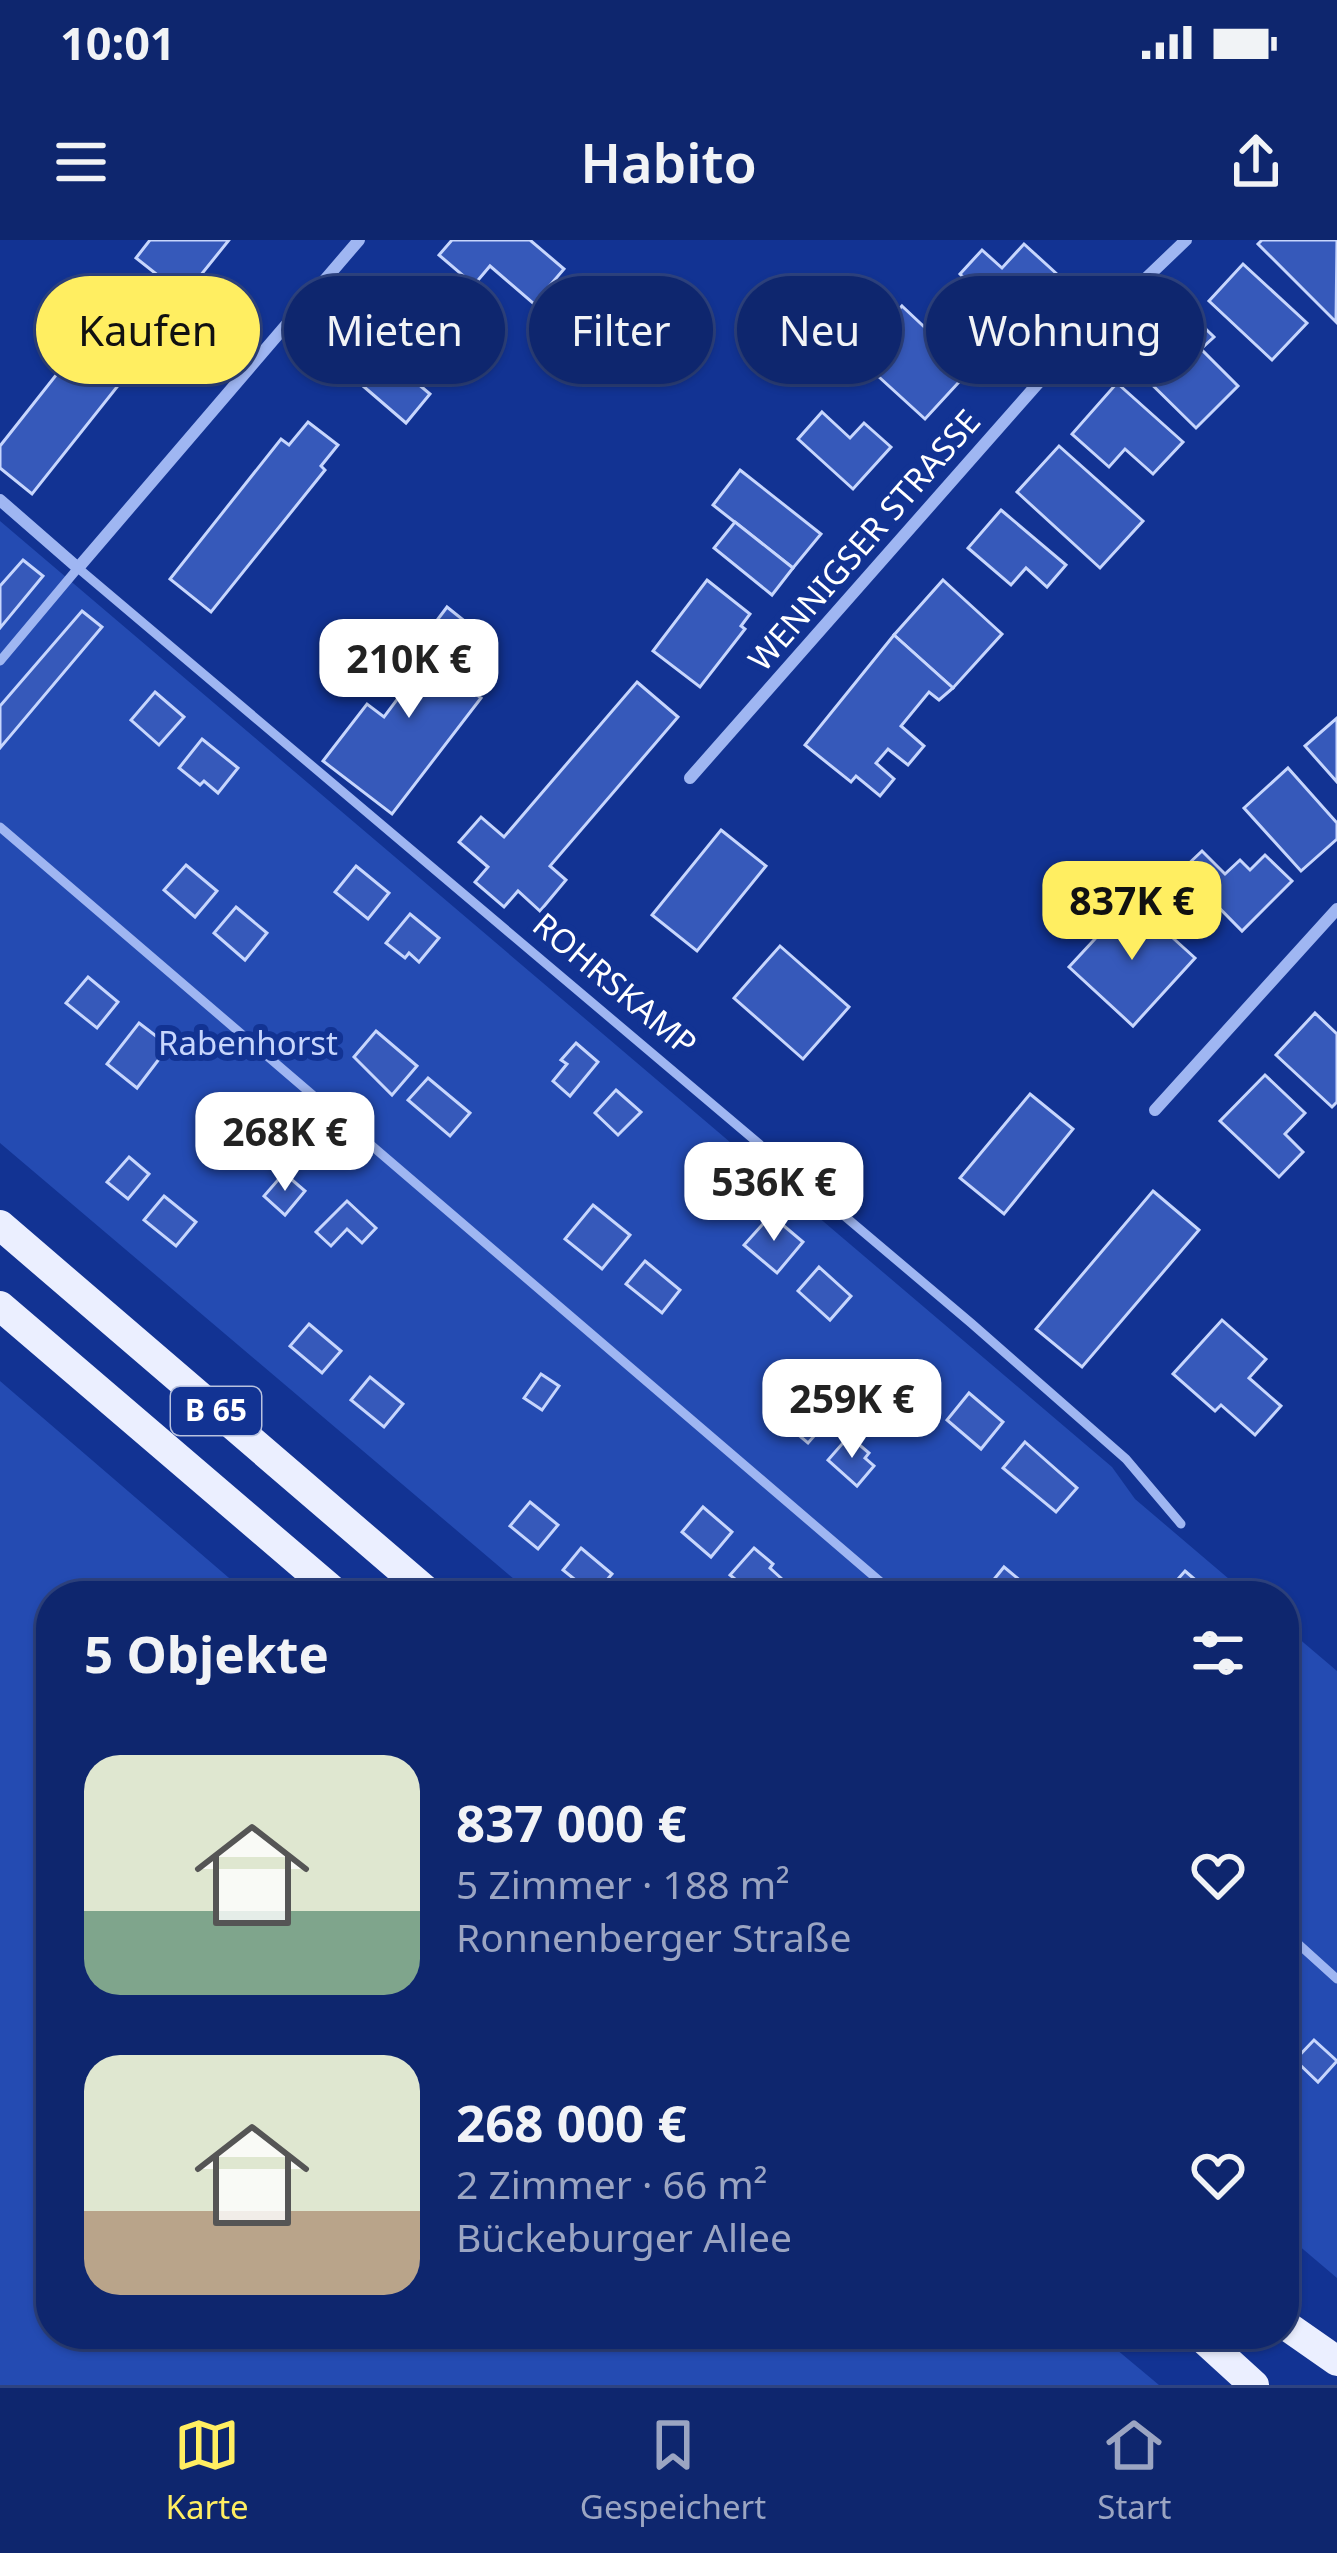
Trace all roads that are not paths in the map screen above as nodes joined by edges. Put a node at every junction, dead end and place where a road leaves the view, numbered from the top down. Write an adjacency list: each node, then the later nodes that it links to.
1 (359, 240): 4 (street)
2 (1186, 240): 6 (street, WENNIGSER STRASSE)
3 (0, 500): 4 (street, ROHRSKAMP)
4 (78, 568): 5 (lane); 12 (lane, ROHRSKAMP)
5 (0, 661)
6 (690, 778)
7 (0, 827): 15 (lane)
8 (1337, 909): 9 (street)
9 (1155, 1110)
10 (0, 1225): 14 (main road, B 65)
11 (0, 1306): 13 (main road, B 65)
12 (1181, 1524)
13 (321, 1581)
14 (415, 1581)
15 (880, 1581)
16 (1299, 1944): 17 (lane)
17 (1337, 1979)
18 (1299, 2335): 20 (main road)
19 (1214, 2349): 21 (main road)
20 (1337, 2362)
21 (1254, 2385)

